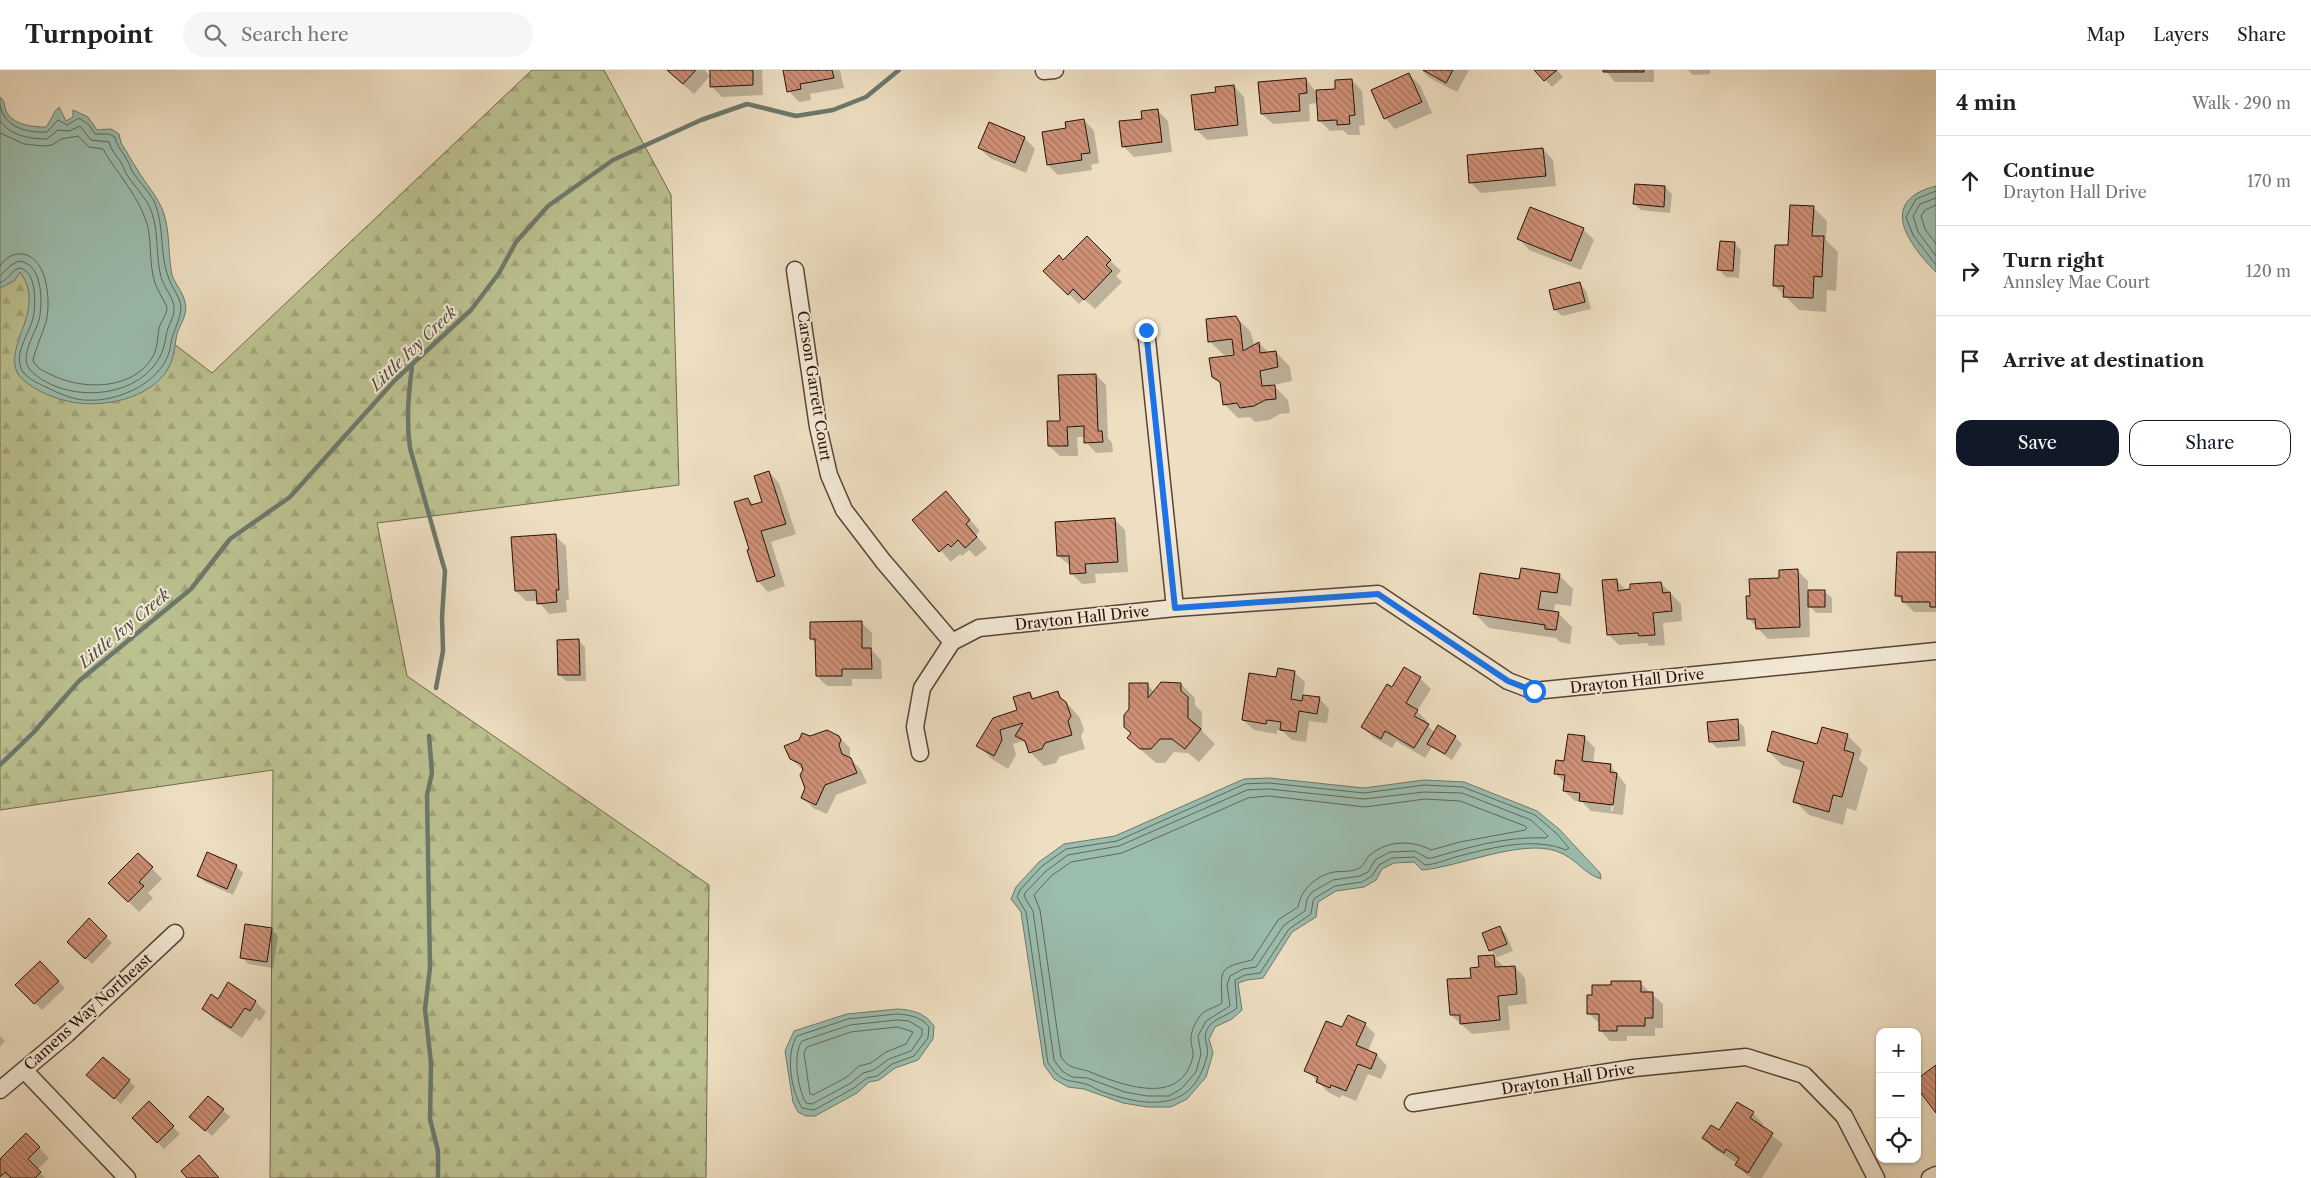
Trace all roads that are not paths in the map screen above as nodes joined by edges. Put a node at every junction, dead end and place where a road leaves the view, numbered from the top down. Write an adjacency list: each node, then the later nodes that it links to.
1 (795, 270): 4 (street, Carson Garrett Court)
2 (1146, 330): 3 (street)
3 (1175, 608): 4 (street, Drayton Hall Drive); 5 (street, Drayton Hall Drive)
4 (952, 642): 6 (street, Drayton Hall Drive)
5 (1936, 651)
6 (920, 753)
7 (175, 933): 8 (street, Camens Way Northeast)
8 (24, 1070): 9 (street, Camens Way Northeast); 12 (street)
9 (0, 1090)
10 (1414, 1103): 13 (street, Drayton Hall Drive)
11 (1936, 1175): 14 (street)
12 (127, 1178)
13 (1876, 1178)
14 (1930, 1178)

